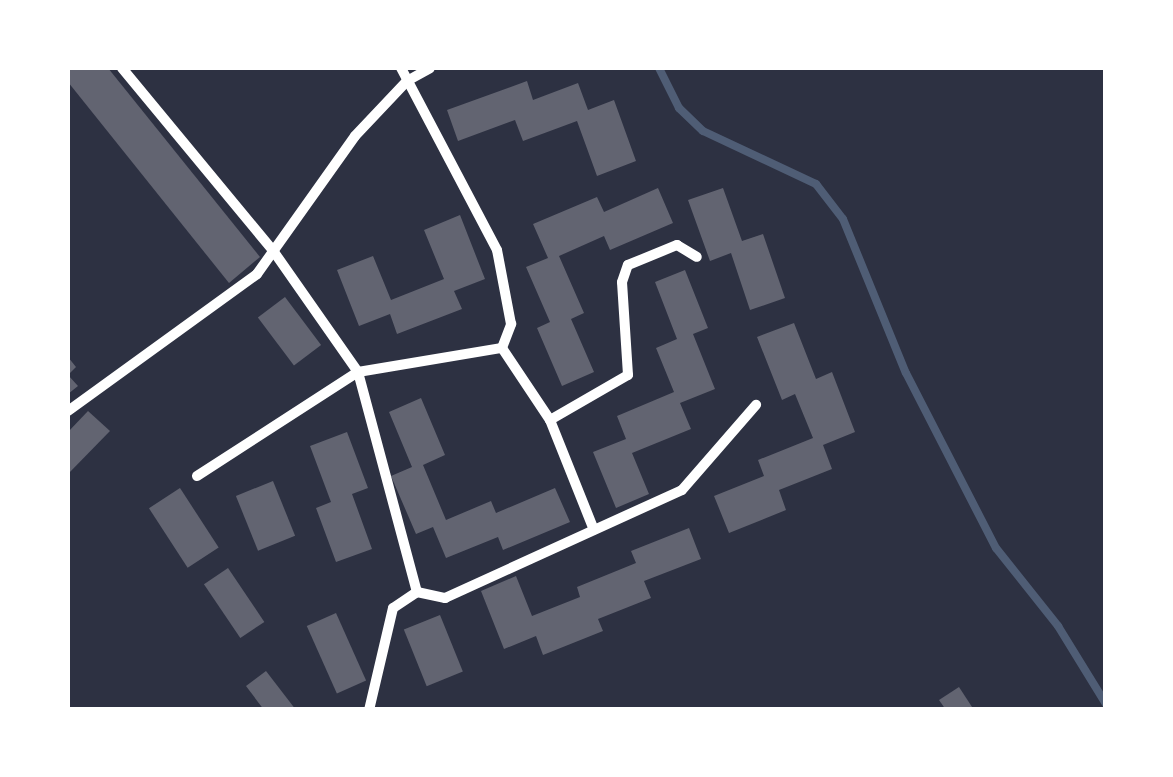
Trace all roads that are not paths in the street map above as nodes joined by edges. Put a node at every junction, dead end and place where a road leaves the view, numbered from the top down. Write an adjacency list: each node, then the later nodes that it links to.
1 (122, 68): 5 (street)
2 (401, 68): 4 (street)
3 (430, 68): 4 (street)
4 (407, 82): 5 (street); 7 (street)
5 (274, 252): 8 (street); 10 (street)
6 (697, 257): 11 (street)
7 (502, 348): 8 (street); 11 (street)
8 (358, 372): 12 (street); 14 (street)
9 (756, 404): 13 (street)
10 (68, 411)
11 (550, 420): 13 (street)
12 (197, 476)
13 (594, 530): 14 (street)
14 (417, 592): 15 (street)
15 (369, 710)

